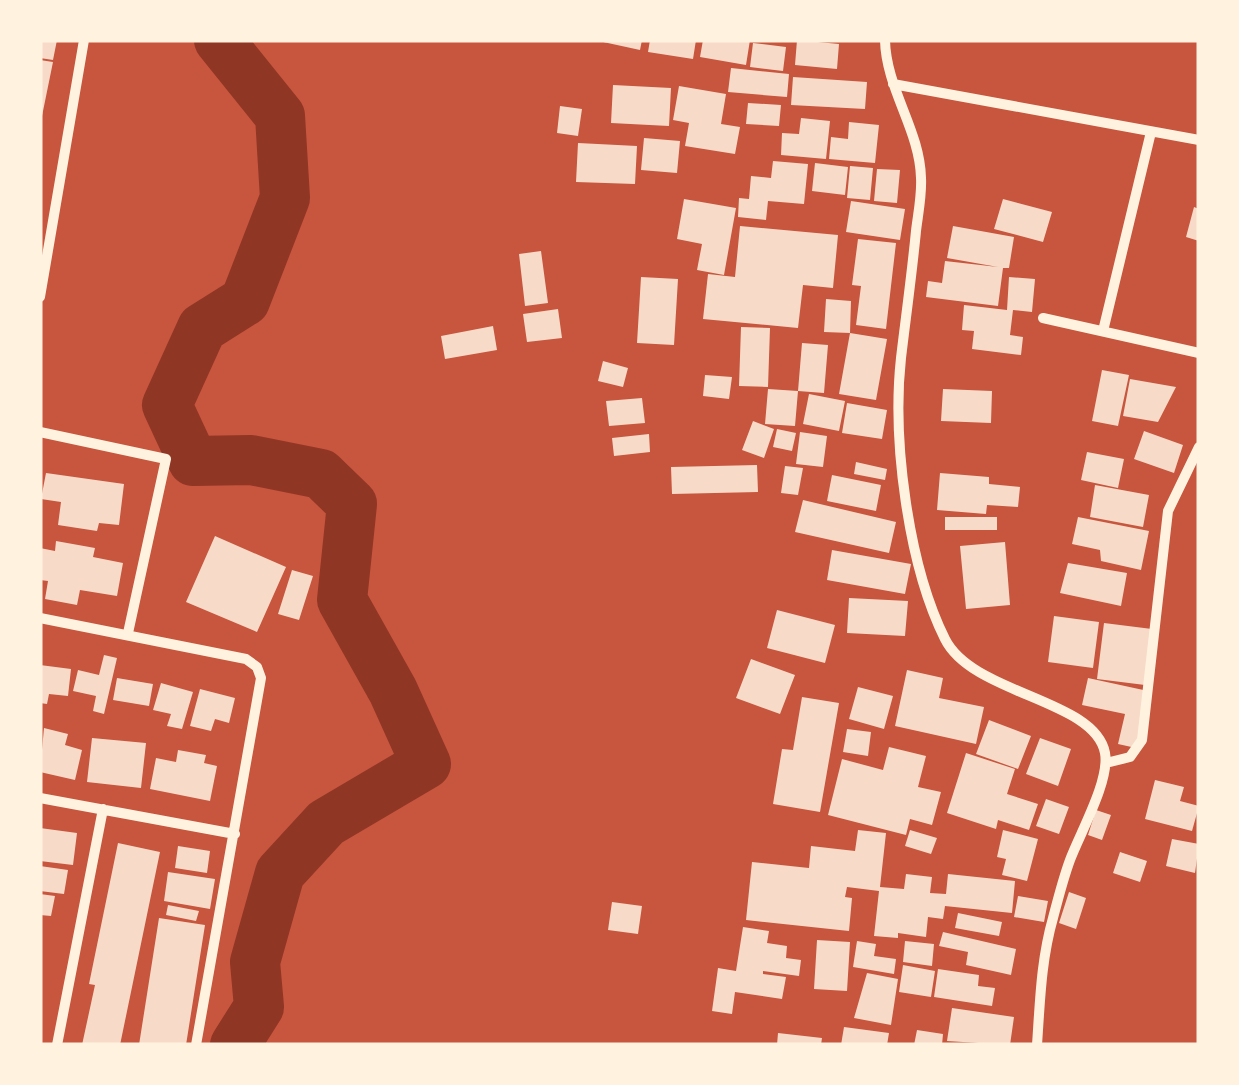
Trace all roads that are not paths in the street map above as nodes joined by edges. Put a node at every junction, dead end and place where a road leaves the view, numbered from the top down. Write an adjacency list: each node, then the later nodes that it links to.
1 (84, 40): 6 (street)
2 (885, 40): 3 (street)
3 (892, 84): 4 (street); 14 (street)
4 (1150, 132): 5 (street); 8 (street)
5 (1199, 140)
6 (40, 297)
7 (1042, 318): 8 (street)
8 (1103, 331): 9 (street)
9 (1199, 353)
10 (40, 432): 13 (street)
11 (1199, 447): 14 (street)
12 (40, 618): 13 (street)
13 (128, 633): 17 (street)
14 (1106, 763): 20 (street)
15 (40, 798): 16 (street)
16 (103, 809): 17 (street); 18 (street)
17 (235, 834): 19 (street)
18 (57, 1045)
19 (196, 1045)
20 (1037, 1045)

